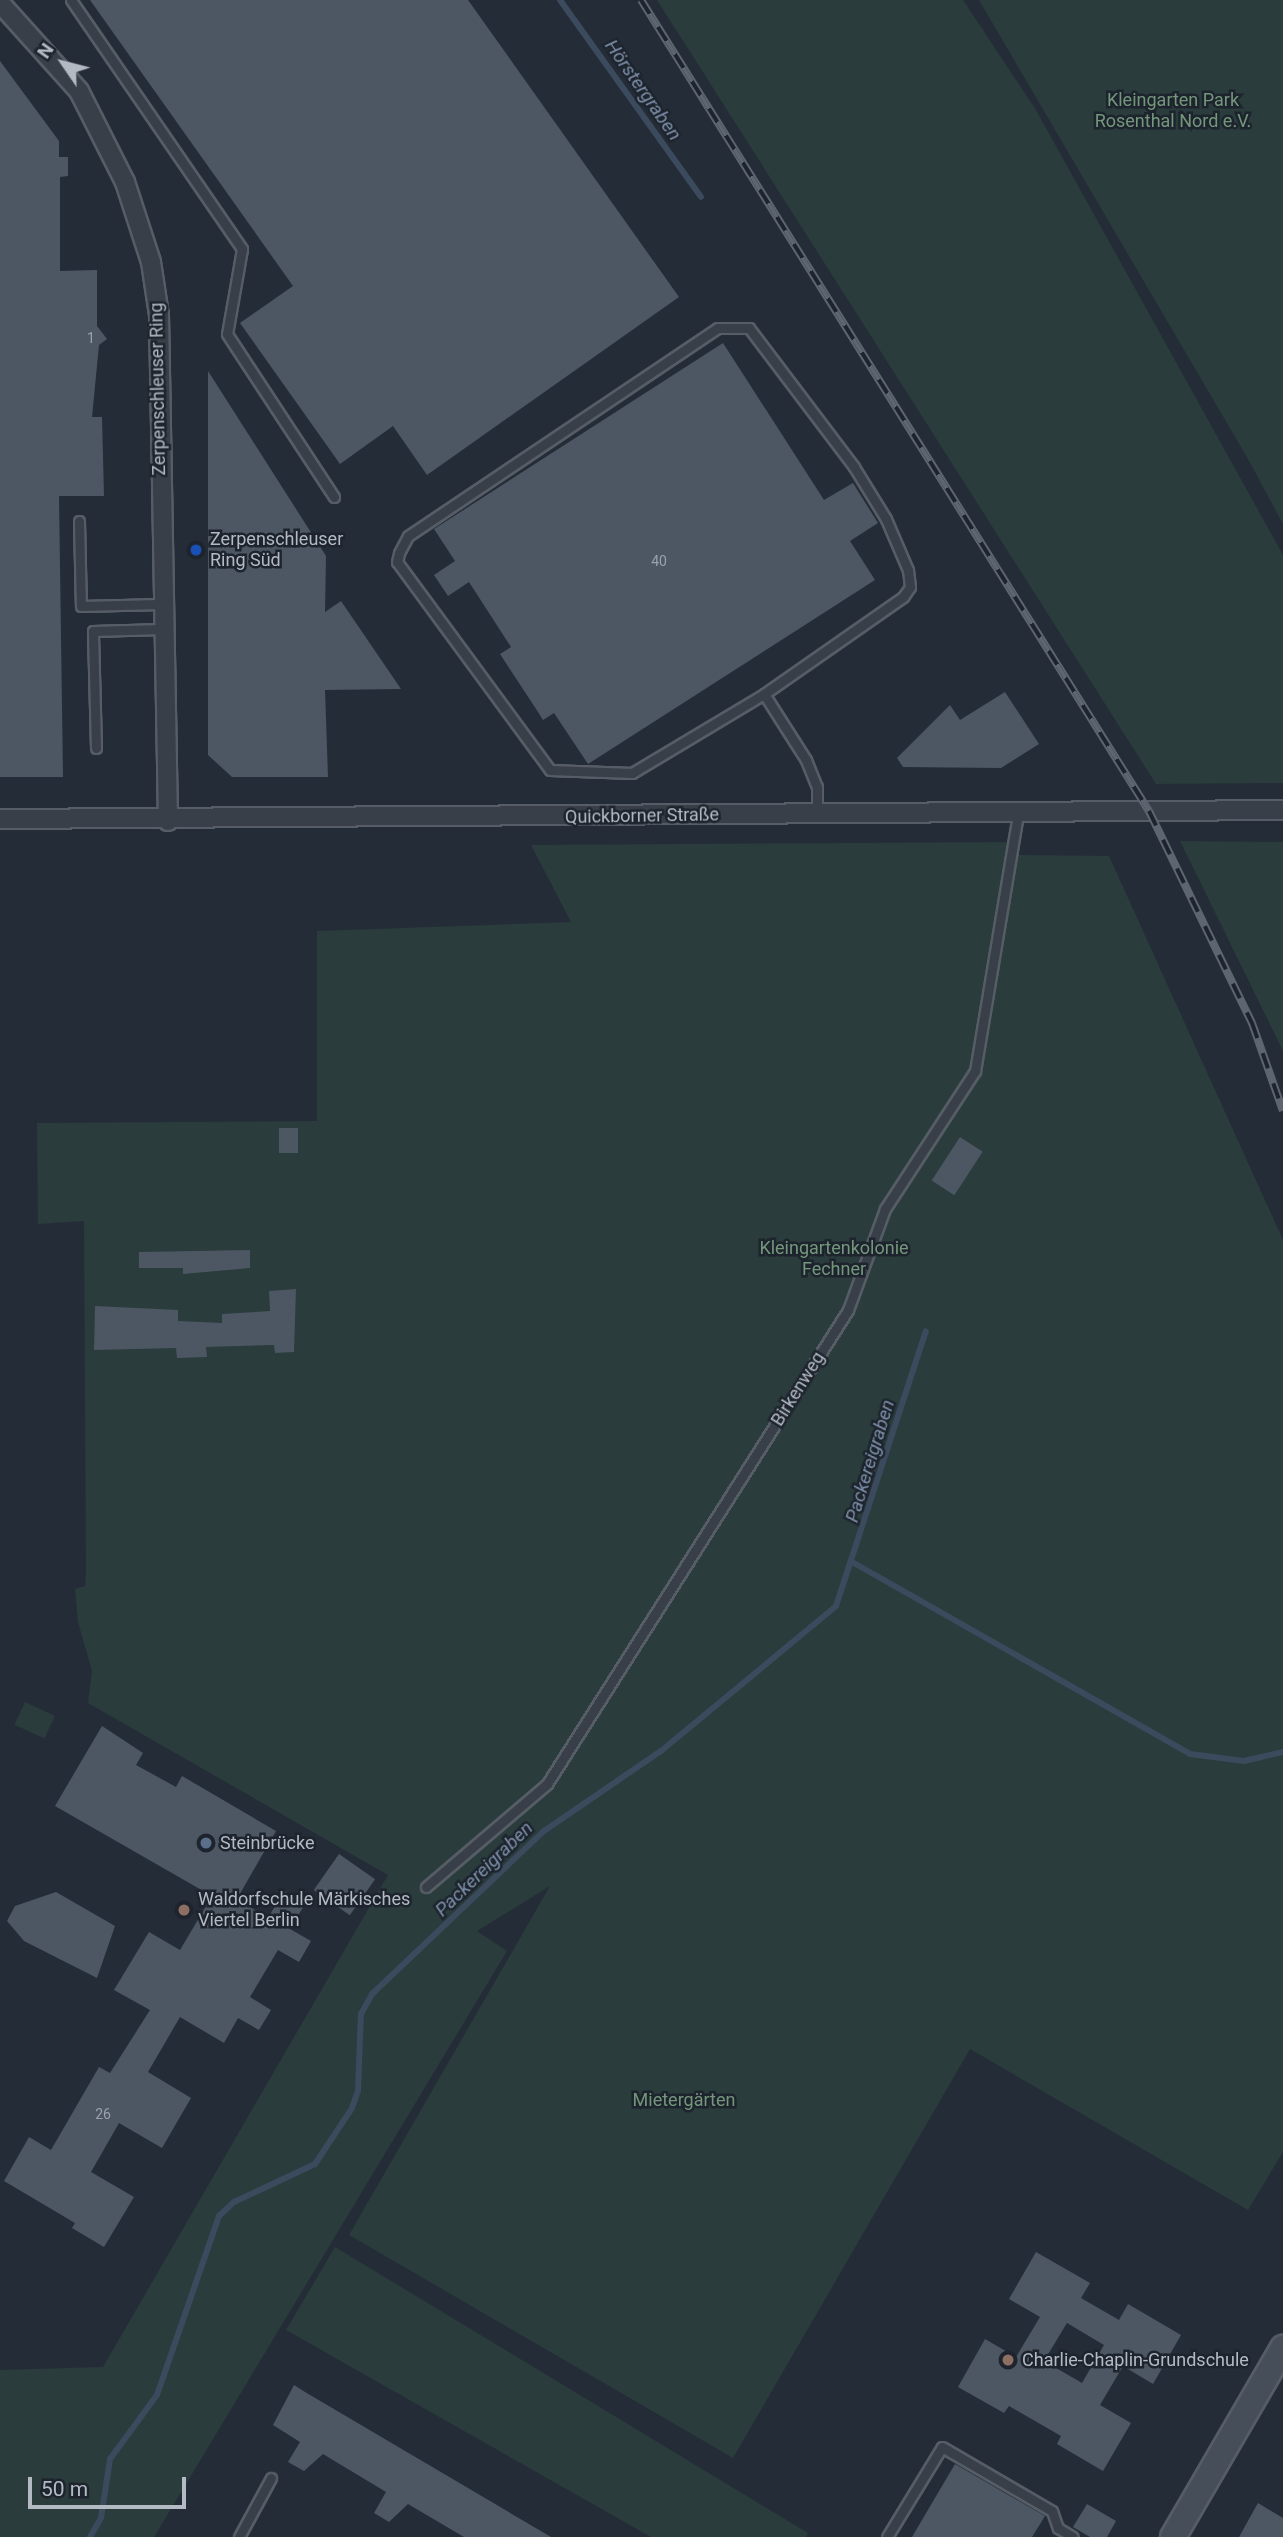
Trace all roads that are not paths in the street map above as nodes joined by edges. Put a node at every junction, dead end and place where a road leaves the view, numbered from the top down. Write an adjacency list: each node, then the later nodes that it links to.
1 (71, 0): 3 (lane)
2 (0, 3): 5 (street, Zerpenschleuser Ring)
3 (334, 497)
4 (79, 521): 5 (lane)
5 (161, 604): 6 (street, Zerpenschleuser Ring)
6 (162, 629): 8 (lane); 13 (street, Zerpenschleuser Ring)
7 (764, 694): 7 (lane); 10 (lane)
8 (96, 748)
9 (1283, 810): 11 (street, Quickborner Straße)
10 (817, 813): 11 (street, Quickborner Straße); 13 (street, Quickborner Straße)
11 (1018, 813): 14 (lane, Birkenweg)
12 (0, 819): 13 (street, Quickborner Straße)
13 (168, 821)
14 (426, 1887)
15 (1283, 2348): 20 (main road)
16 (271, 2479): 17 (lane)
17 (240, 2537)
18 (887, 2537): 19 (lane)
19 (1073, 2537)
20 (1173, 2537)

